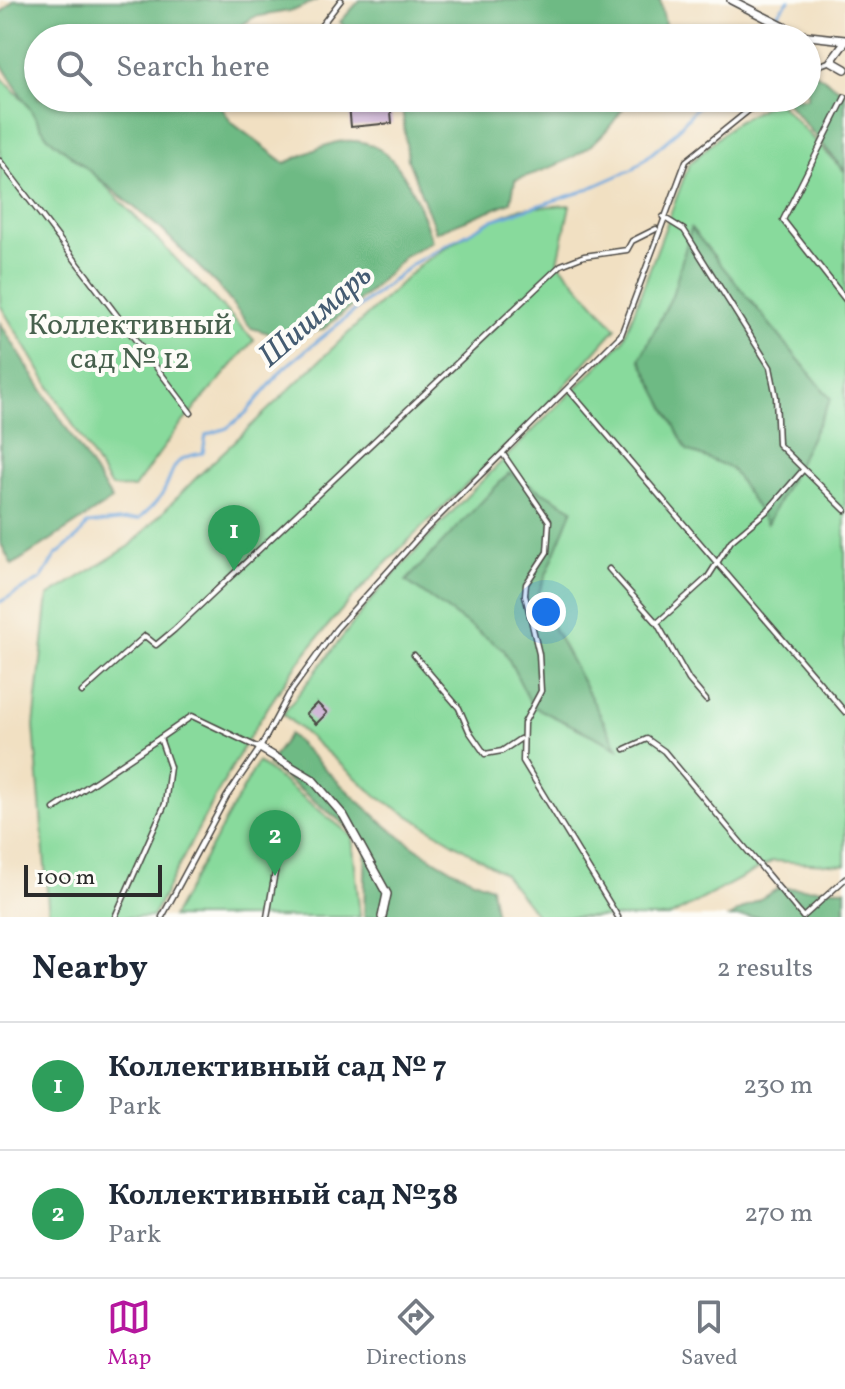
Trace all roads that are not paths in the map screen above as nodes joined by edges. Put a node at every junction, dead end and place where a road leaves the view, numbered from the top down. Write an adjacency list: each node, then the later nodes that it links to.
1 (341, 0): 4 (lane)
2 (731, 0): 3 (street)
3 (746, 6): 5 (street)
4 (323, 24)
5 (775, 24)
6 (821, 38): 7 (street)
7 (845, 41): 8 (street)
8 (831, 61): 9 (lane); 10 (street)
9 (821, 65)
10 (845, 69)
11 (845, 97): 16 (lane)
12 (747, 112): 14 (lane)
13 (0, 161): 18 (lane)
14 (663, 217): 15 (lane); 20 (lane)
15 (658, 228): 17 (lane); 26 (lane)
16 (845, 299)
17 (568, 389): 19 (lane); 22 (lane)
18 (191, 413)
19 (503, 454): 30 (lane); 31 (lane)
20 (803, 470): 21 (lane); 22 (lane)
21 (845, 510)
22 (717, 563): 24 (lane); 28 (lane)
23 (609, 569): 24 (lane)
24 (657, 623): 27 (lane)
25 (414, 655): 30 (lane)
26 (82, 692)
27 (706, 700)
28 (845, 712)
29 (160, 738): 31 (lane); 33 (lane); 36 (lane)
30 (522, 738): 40 (lane)
31 (260, 748): 37 (lane); 39 (street)
32 (625, 749): 41 (lane)
33 (54, 809)
34 (280, 818): 38 (lane)
35 (845, 879): 41 (lane)
36 (115, 917)
37 (162, 917)
38 (267, 917)
39 (382, 917)
40 (618, 917)
41 (803, 917)

